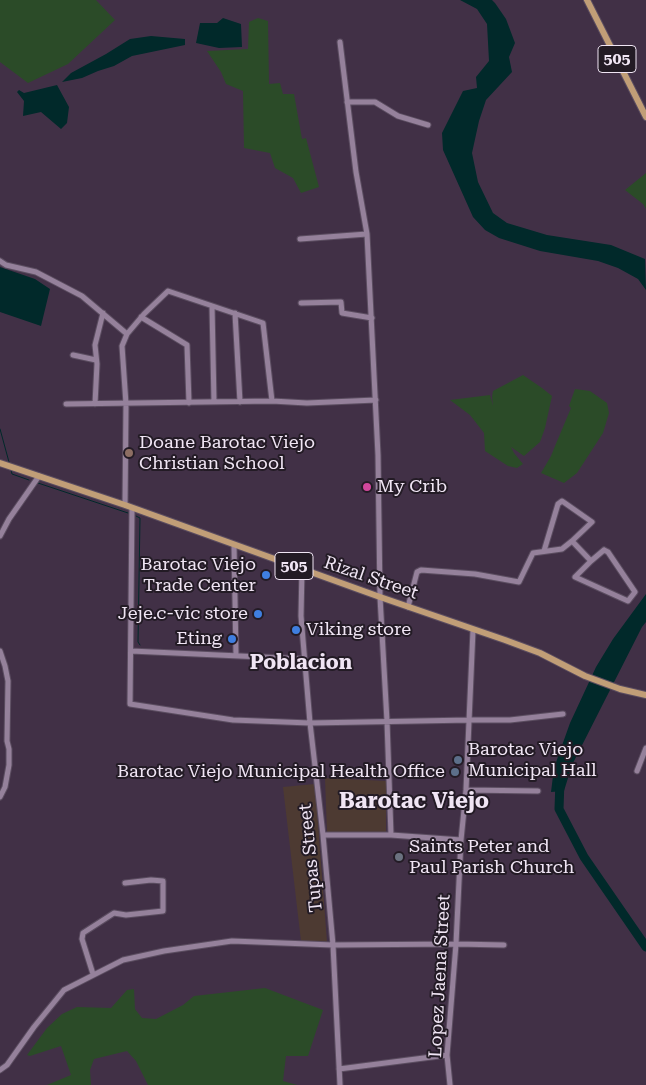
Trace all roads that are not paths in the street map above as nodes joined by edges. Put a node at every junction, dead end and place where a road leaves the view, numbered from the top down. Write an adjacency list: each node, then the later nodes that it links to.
1 (587, 0): 4 (main road, 505)
2 (340, 42): 3 (street)
3 (347, 102): 5 (street); 6 (street)
4 (646, 117)
5 (428, 125)
6 (368, 234): 7 (street); 14 (street)
7 (300, 239)
8 (0, 261): 11 (street)
9 (301, 302): 14 (street)
10 (212, 306): 12 (street); 13 (street); 20 (street)
11 (103, 313): 15 (street); 17 (street)
12 (235, 313): 19 (street); 21 (street)
13 (141, 317): 15 (street); 22 (street)
14 (372, 318): 18 (street)
15 (127, 334): 25 (street)
16 (73, 355): 17 (street)
17 (96, 360): 24 (street)
18 (376, 400): 19 (street); 36 (street)
19 (272, 401): 21 (street)
20 (214, 402): 21 (street); 22 (street)
21 (240, 402)
22 (188, 403): 25 (street)
23 (66, 404): 24 (street)
24 (95, 404): 25 (street)
25 (126, 404): 28 (street)
26 (0, 463): 27 (main road, Rizal Street / 505)
27 (39, 476): 28 (main road, Rizal Street / 505); 30 (street)
28 (125, 505): 29 (main road, Rizal Street / 505)
29 (132, 508): 32 (main road, Rizal Street / 505); 39 (street)
30 (0, 536)
31 (572, 541): 33 (street); 33 (street); 34 (street)
32 (234, 545): 35 (main road, Rizal Street / 505); 41 (street)
33 (544, 551): 37 (street)
34 (591, 561): 34 (street)
35 (302, 569): 36 (main road, Rizal Street / 505); 42 (street, Tupas Street)
36 (380, 597): 37 (main road, Rizal Street / 505); 46 (street)
37 (408, 607): 38 (main road, Rizal Street / 505)
38 (473, 630): 43 (main road, Rizal Street / 505); 45 (street, Lopez Jaena Street)
39 (131, 650): 41 (street); 47 (street)
40 (0, 651): 52 (street)
41 (236, 655): 42 (street)
42 (305, 659): 47 (street, Tupas Street)
43 (646, 695)
44 (564, 714): 45 (street)
45 (470, 720): 46 (street); 50 (street, Lopez Jaena Street)
46 (387, 721): 47 (street); 54 (street)
47 (310, 723): 53 (street, Tupas Street)
48 (646, 748): 49 (street)
49 (637, 771)
50 (466, 790): 51 (street); 55 (street, Lopez Jaena Street)
51 (538, 791)
52 (0, 797)
53 (323, 835): 54 (street); 58 (street, Tupas Street)
54 (391, 835): 55 (street)
55 (461, 840): 57 (street, Lopez Jaena Street)
56 (125, 883): 60 (street)
57 (456, 944): 58 (street); 59 (street); 61 (street, Lopez Jaena Street)
58 (333, 945): 60 (street); 62 (street, Tupas Street)
59 (504, 945)
60 (93, 974): 63 (street)
61 (447, 1055): 62 (street); 65 (street, Lopez Jaena Street)
62 (339, 1069): 64 (street, Tupas Street)
63 (0, 1070)
64 (340, 1085)
65 (450, 1085)

